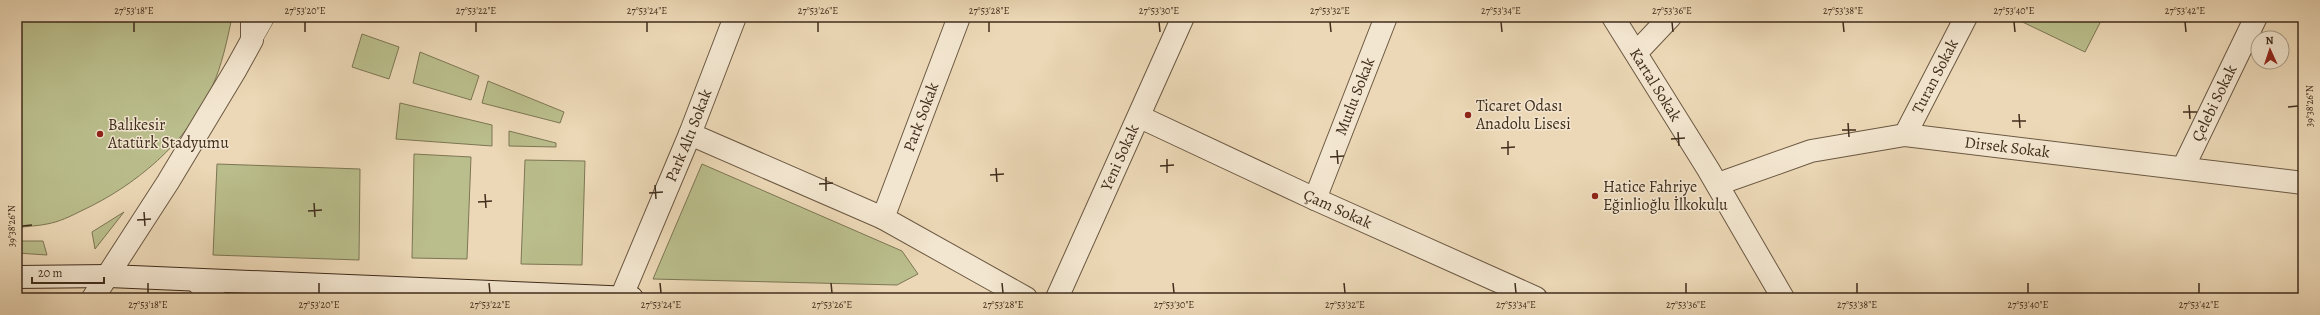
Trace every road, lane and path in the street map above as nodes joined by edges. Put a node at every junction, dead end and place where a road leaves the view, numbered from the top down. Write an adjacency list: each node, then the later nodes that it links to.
1 (252, 17): 11 (street)
2 (265, 17): 11 (street)
3 (735, 17): 14 (street, Park Altı Sokak)
4 (959, 17): 20 (street, Park Sokak)
5 (1184, 17): 13 (street, Yeni Sokak)
6 (1386, 17): 19 (street, Mutlu Sokak)
7 (1613, 17): 12 (street, Kartal Sokak)
8 (1670, 17): 12 (street)
9 (1966, 17): 15 (street, Turan Sokak)
10 (2256, 17): 16 (street, Çelebi Sokak)
11 (252, 40): 21 (street)
12 (1636, 53): 18 (street, Kartal Sokak)
13 (1140, 117): 19 (street, Çam Sokak); 29 (street, Yeni Sokak)
14 (690, 134): 20 (street); 26 (street, Park Altı Sokak)
15 (1905, 135): 16 (street, Dirsek Sokak); 18 (street, Dirsek Sokak)
16 (2184, 168): 17 (street, Dirsek Sokak)
17 (2303, 183)
18 (1718, 184): 31 (street, Kartal Sokak)
19 (1315, 199): 30 (street, Çam Sokak)
20 (883, 218): 28 (street)
21 (109, 276): 22 (street); 23 (street); 24 (street)
22 (17, 277)
23 (196, 281): 25 (street); 26 (street)
24 (93, 298)
25 (215, 298)
26 (621, 298): 27 (street)
27 (632, 298)
28 (1026, 298)
29 (1057, 298)
30 (1536, 298)
31 (1783, 298)

